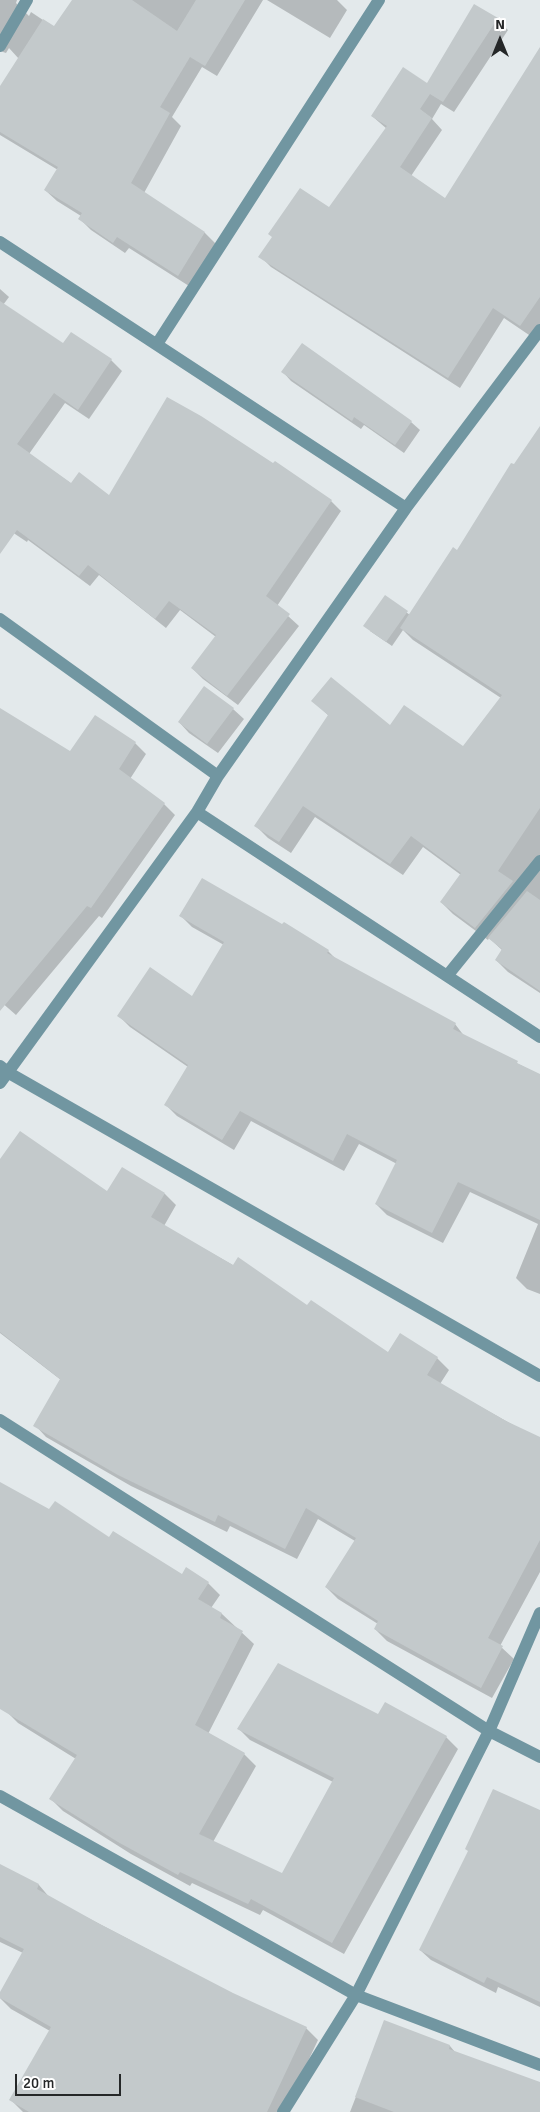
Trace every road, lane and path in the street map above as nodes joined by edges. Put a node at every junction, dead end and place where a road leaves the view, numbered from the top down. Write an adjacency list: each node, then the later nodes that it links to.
1 (27, 0): 3 (street)
2 (378, 0): 6 (street)
3 (0, 46)
4 (0, 242): 6 (street)
5 (540, 330): 7 (street)
6 (156, 344): 7 (street)
7 (406, 508): 9 (street)
8 (0, 619): 9 (street)
9 (218, 776): 10 (street)
10 (197, 812): 12 (street); 14 (street)
11 (540, 860): 12 (street)
12 (447, 976): 13 (street)
13 (540, 1036)
14 (4, 1069): 15 (street); 16 (street)
15 (0, 1083)
16 (540, 1376)
17 (0, 1420): 19 (street)
18 (540, 1613): 19 (street)
19 (489, 1731): 20 (street); 22 (street)
20 (540, 1757)
21 (0, 1796): 22 (street)
22 (356, 1995): 23 (street); 24 (street)
23 (540, 2066)
24 (283, 2112)

